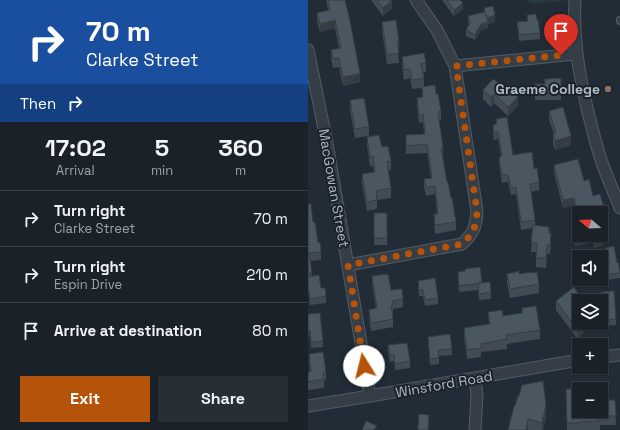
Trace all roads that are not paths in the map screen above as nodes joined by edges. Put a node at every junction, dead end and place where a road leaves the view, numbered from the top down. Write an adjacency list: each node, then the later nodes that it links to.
1 (416, 0): 5 (street)
2 (575, 0): 4 (street)
3 (308, 50): 7 (street, MacGowan Street)
4 (576, 54): 5 (street); 6 (street)
5 (456, 66): 7 (street)
6 (620, 208)
7 (348, 265): 12 (street, MacGowan Street)
8 (620, 355): 9 (street)
9 (608, 356)
10 (572, 361): 11 (street, Winsford Road)
11 (475, 378): 12 (street, Winsford Road); 14 (street)
12 (370, 396): 13 (street, Winsford Road)
13 (308, 406)
14 (475, 430)

